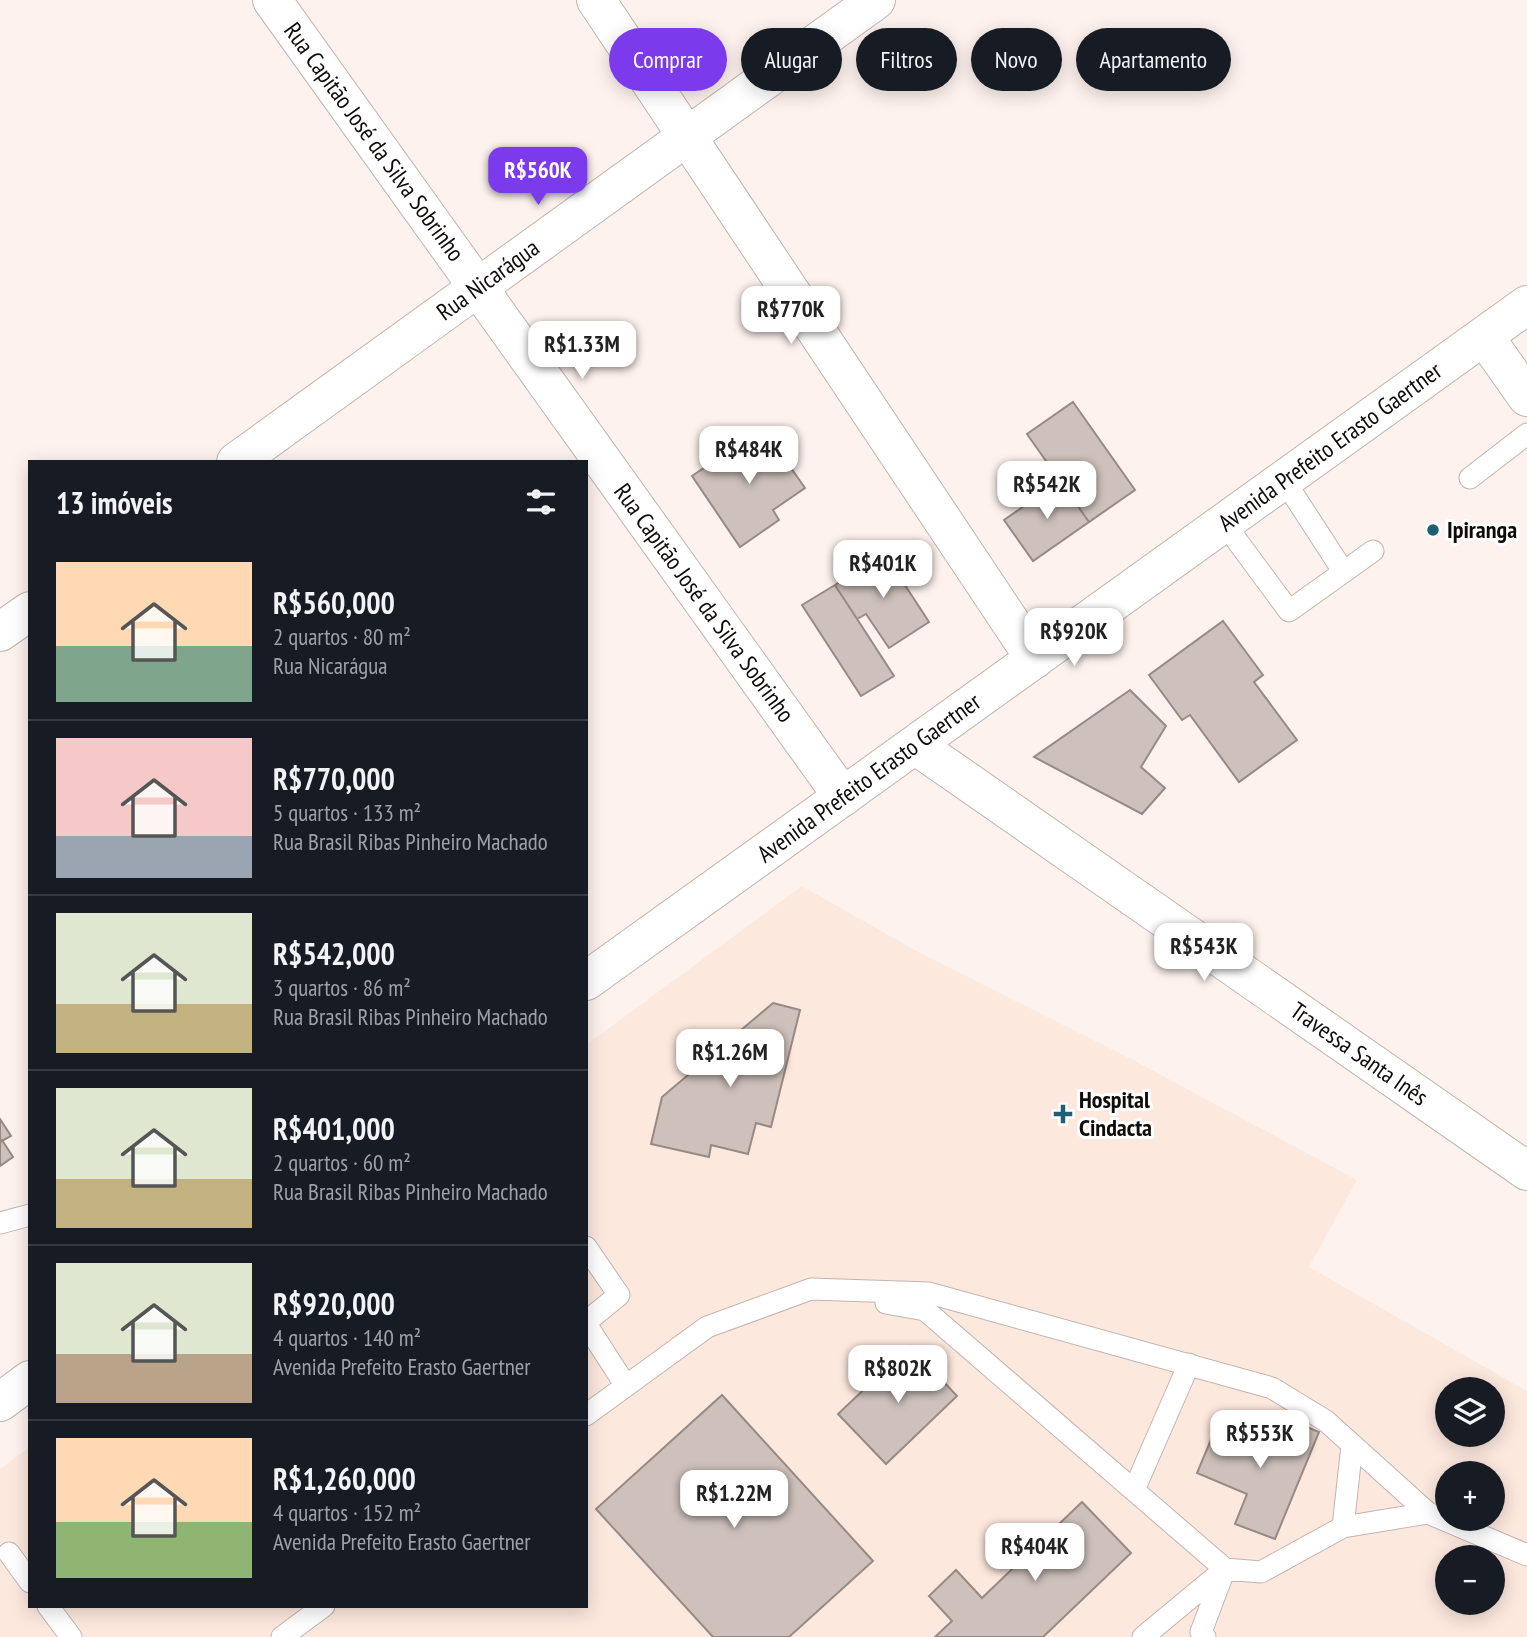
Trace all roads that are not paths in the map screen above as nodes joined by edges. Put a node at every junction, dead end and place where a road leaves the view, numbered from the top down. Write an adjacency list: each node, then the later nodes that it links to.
1 (272, 0): 5 (street, Rua Capitão José da Silva Sobrinho)
2 (596, 0): 4 (street)
3 (876, 0): 4 (street, Rua Nicarágua)
4 (687, 136): 5 (street, Rua Nicarágua); 18 (street)
5 (478, 287): 10 (street, Rua Nicarágua); 20 (street, Rua Capitão José da Silva Sobrinho)
6 (1527, 305): 7 (street, Avenida Prefeito Erasto Gaertner)
7 (1484, 336): 8 (street); 12 (street, Avenida Prefeito Erasto Gaertner)
8 (1527, 397)
9 (1527, 434): 11 (lane)
10 (239, 460)
11 (1470, 478)
12 (1284, 480): 13 (street, Avenida Prefeito Erasto Gaertner); 15 (lane)
13 (1224, 523): 15 (lane); 18 (street, Avenida Prefeito Erasto Gaertner)
14 (1373, 551): 15 (lane)
15 (1343, 571)
16 (28, 612): 17 (street)
17 (0, 632)
18 (1035, 659): 19 (street, Avenida Prefeito Erasto Gaertner)
19 (915, 745): 20 (street, Avenida Prefeito Erasto Gaertner); 22 (street, Travessa Santa Inês)
20 (843, 797): 21 (street, Avenida Prefeito Erasto Gaertner)
21 (588, 980)
22 (1527, 1171)
23 (28, 1216): 24 (lane)
24 (0, 1223)
25 (588, 1250): 27 (lane)
26 (811, 1289): 29 (lane); 33 (lane); 37 (lane)
27 (588, 1321)
28 (588, 1326): 33 (lane)
29 (1189, 1364): 36 (lane); 37 (lane)
30 (28, 1378): 31 (street)
31 (0, 1380)
32 (28, 1380): 34 (street)
33 (626, 1386): 35 (lane)
34 (0, 1402)
35 (588, 1414)
36 (1352, 1445): 38 (lane); 39 (lane)
37 (1134, 1490): 42 (lane)
38 (1428, 1513): 39 (lane); 41 (lane)
39 (1343, 1527): 42 (lane)
40 (9, 1553): 43 (lane)
41 (1527, 1555)
42 (1225, 1569): 48 (lane); 49 (lane)
43 (28, 1579)
44 (49, 1608): 46 (lane)
45 (321, 1608): 47 (lane)
46 (71, 1637)
47 (282, 1637)
48 (1143, 1637)
49 (1205, 1637)

